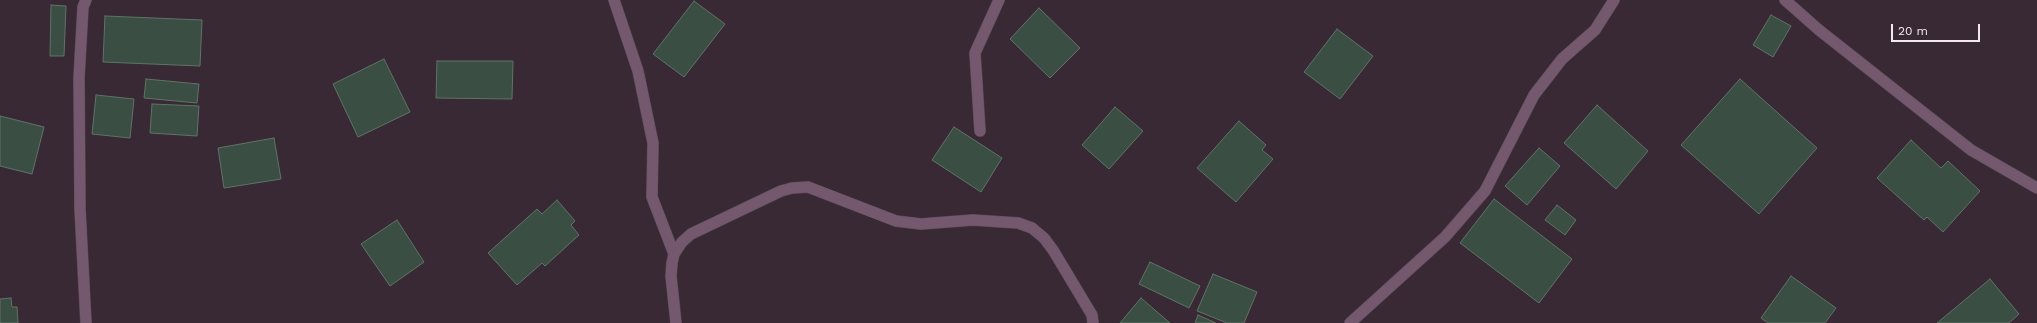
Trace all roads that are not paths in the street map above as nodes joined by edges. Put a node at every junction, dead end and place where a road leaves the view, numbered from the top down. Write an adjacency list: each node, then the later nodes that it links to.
1 (86, 0): 9 (street)
2 (614, 0): 8 (street)
3 (999, 0): 6 (street)
4 (1614, 0): 12 (street)
5 (1785, 0): 7 (street)
6 (980, 131)
7 (2037, 188)
8 (674, 254): 10 (street); 11 (street)
9 (86, 323)
10 (676, 323)
11 (1093, 323)
12 (1350, 323)

